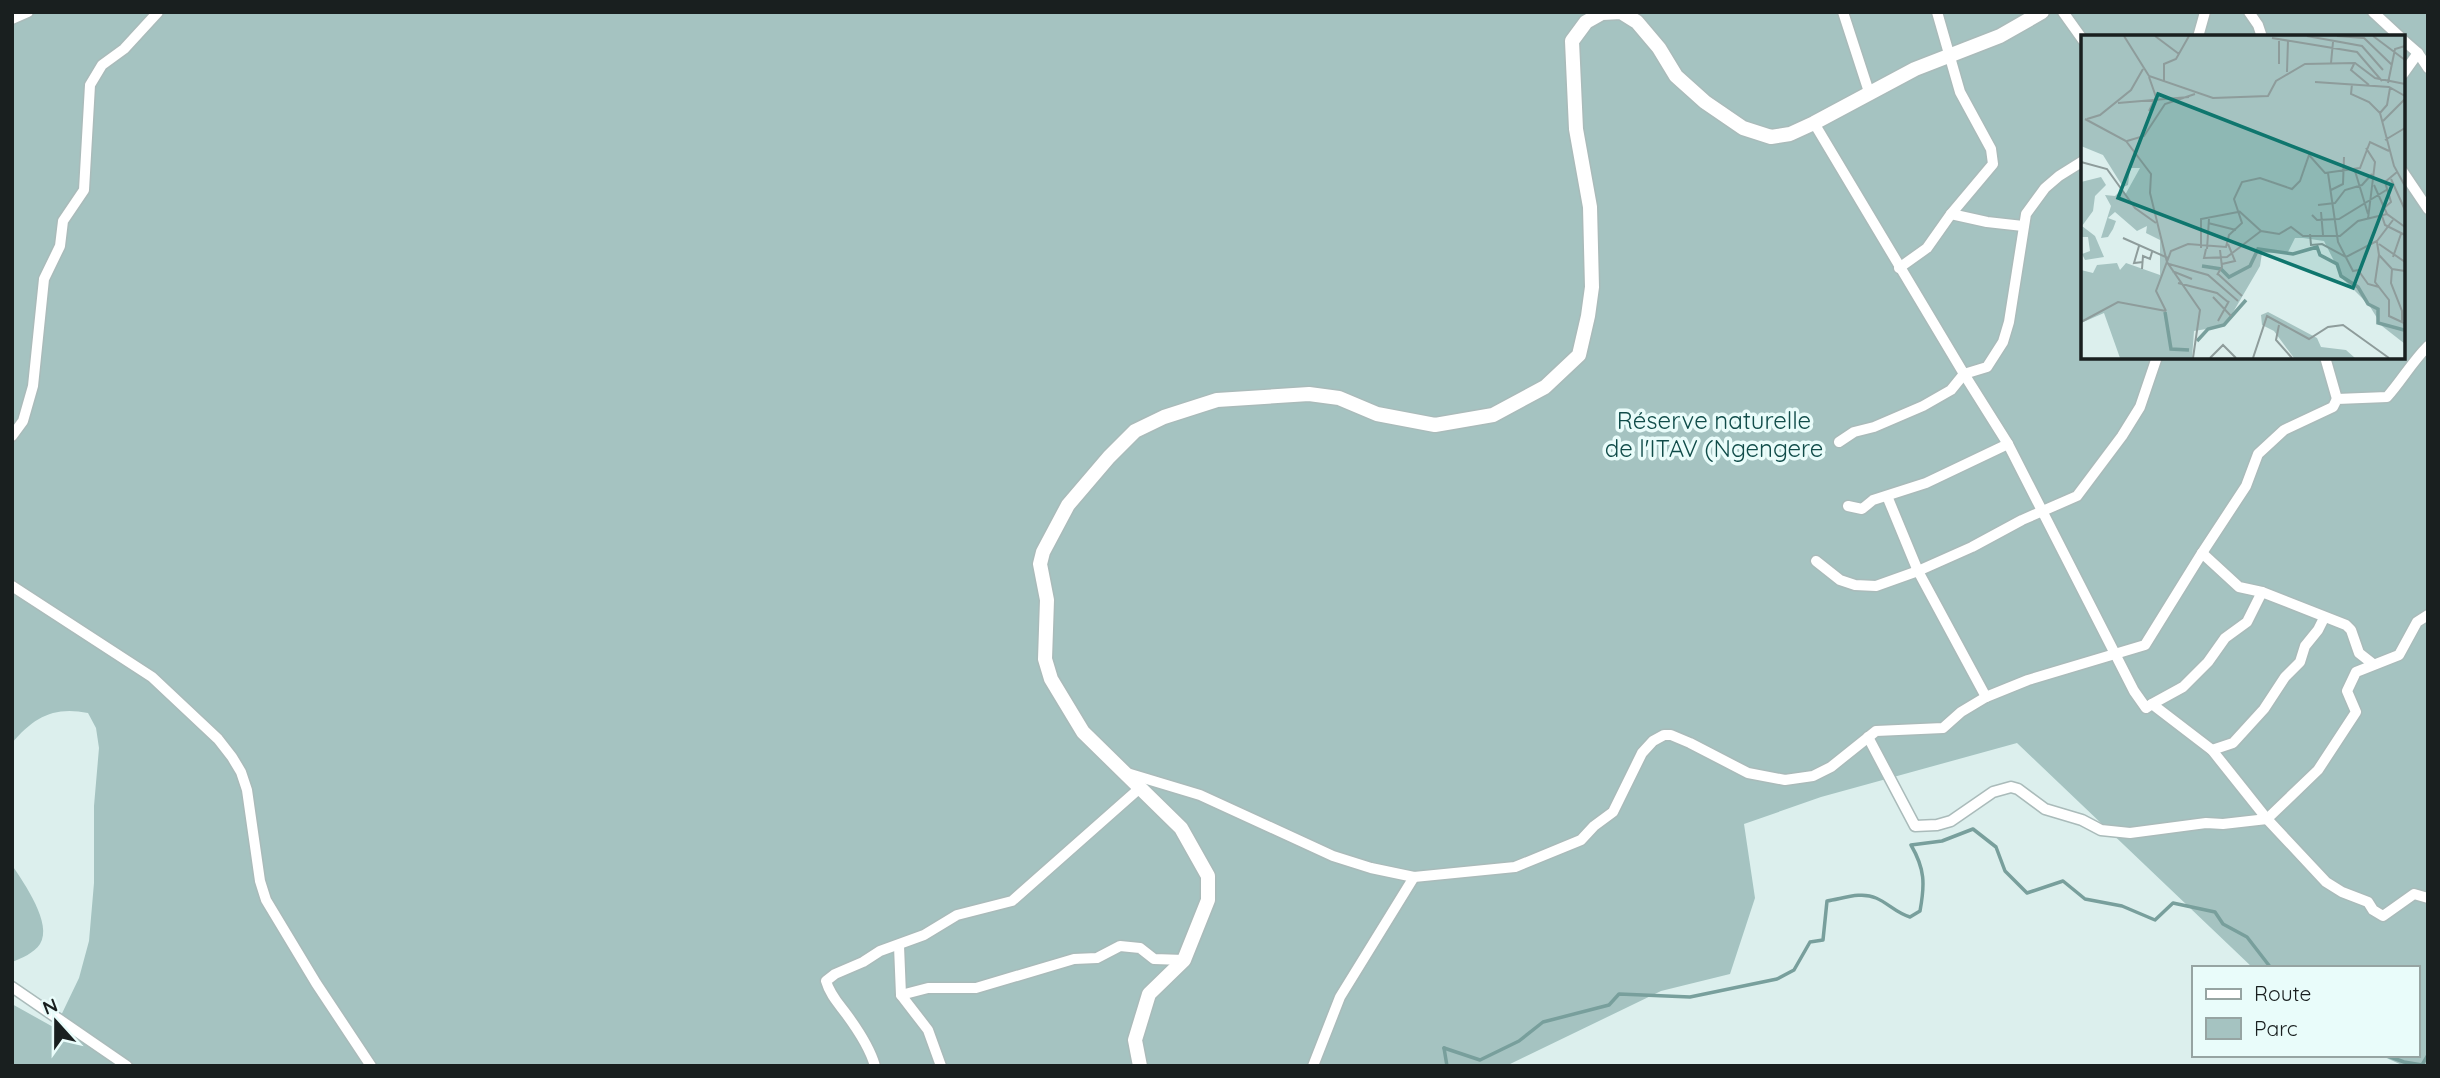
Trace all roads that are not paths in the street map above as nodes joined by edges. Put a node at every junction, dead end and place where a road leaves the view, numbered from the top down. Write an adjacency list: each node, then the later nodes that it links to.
1 (28, 12): 10 (street)
2 (158, 12): 33 (street)
3 (1843, 12): 20 (street)
4 (1937, 12): 17 (street)
5 (2042, 12): 17 (street)
6 (2063, 12): 14 (street)
7 (2205, 12): 11 (street)
8 (2249, 12): 12 (street)
9 (2373, 12): 13 (street)
10 (12, 19)
11 (2199, 35)
12 (2261, 35)
13 (2399, 35)
14 (2081, 37)
15 (2405, 41): 16 (street)
16 (2418, 53): 18 (street); 19 (street)
17 (1948, 56): 20 (street); 25 (street)
18 (2428, 68)
19 (2405, 71)
20 (1869, 92): 21 (street)
21 (1814, 123): 27 (street); 52 (street)
22 (2081, 162): 26 (street)
23 (2405, 175): 24 (street)
24 (2428, 209)
25 (1951, 214): 26 (street); 27 (street)
26 (2023, 226): 31 (street)
27 (1899, 268): 31 (street)
28 (2428, 346): 32 (street)
29 (2156, 359): 38 (street)
30 (2326, 359): 32 (street)
31 (1964, 374): 34 (street); 35 (street)
32 (2337, 399): 39 (street)
33 (12, 436)
34 (1839, 442)
35 (2008, 444): 36 (street); 38 (street)
36 (1888, 496): 37 (street); 41 (street)
37 (1848, 506)
38 (2043, 510): 41 (street); 46 (street)
39 (2202, 553): 43 (street); 46 (street)
40 (1816, 561): 41 (street)
41 (1918, 571): 48 (street)
42 (12, 586): 62 (street)
43 (2262, 592): 45 (street); 49 (street)
44 (2428, 615): 47 (street)
45 (2324, 618): 47 (street); 51 (street)
46 (2115, 653): 48 (street); 49 (street)
47 (2373, 664): 54 (street)
48 (1986, 697): 50 (street)
49 (2152, 704): 51 (street)
50 (1868, 737): 54 (street); 55 (street)
51 (2212, 750): 54 (street)
52 (1127, 774): 53 (street); 55 (street)
53 (1141, 788): 57 (street); 58 (street)
54 (2267, 819): 56 (street)
55 (1414, 877): 66 (street)
56 (2428, 898)
57 (899, 946): 60 (street); 63 (street)
58 (1184, 960): 60 (street); 65 (street)
59 (12, 987): 61 (street)
60 (901, 995): 64 (street)
61 (127, 1066)
62 (370, 1066)
63 (875, 1066)
64 (941, 1066)
65 (1140, 1066)
66 (1313, 1066)

